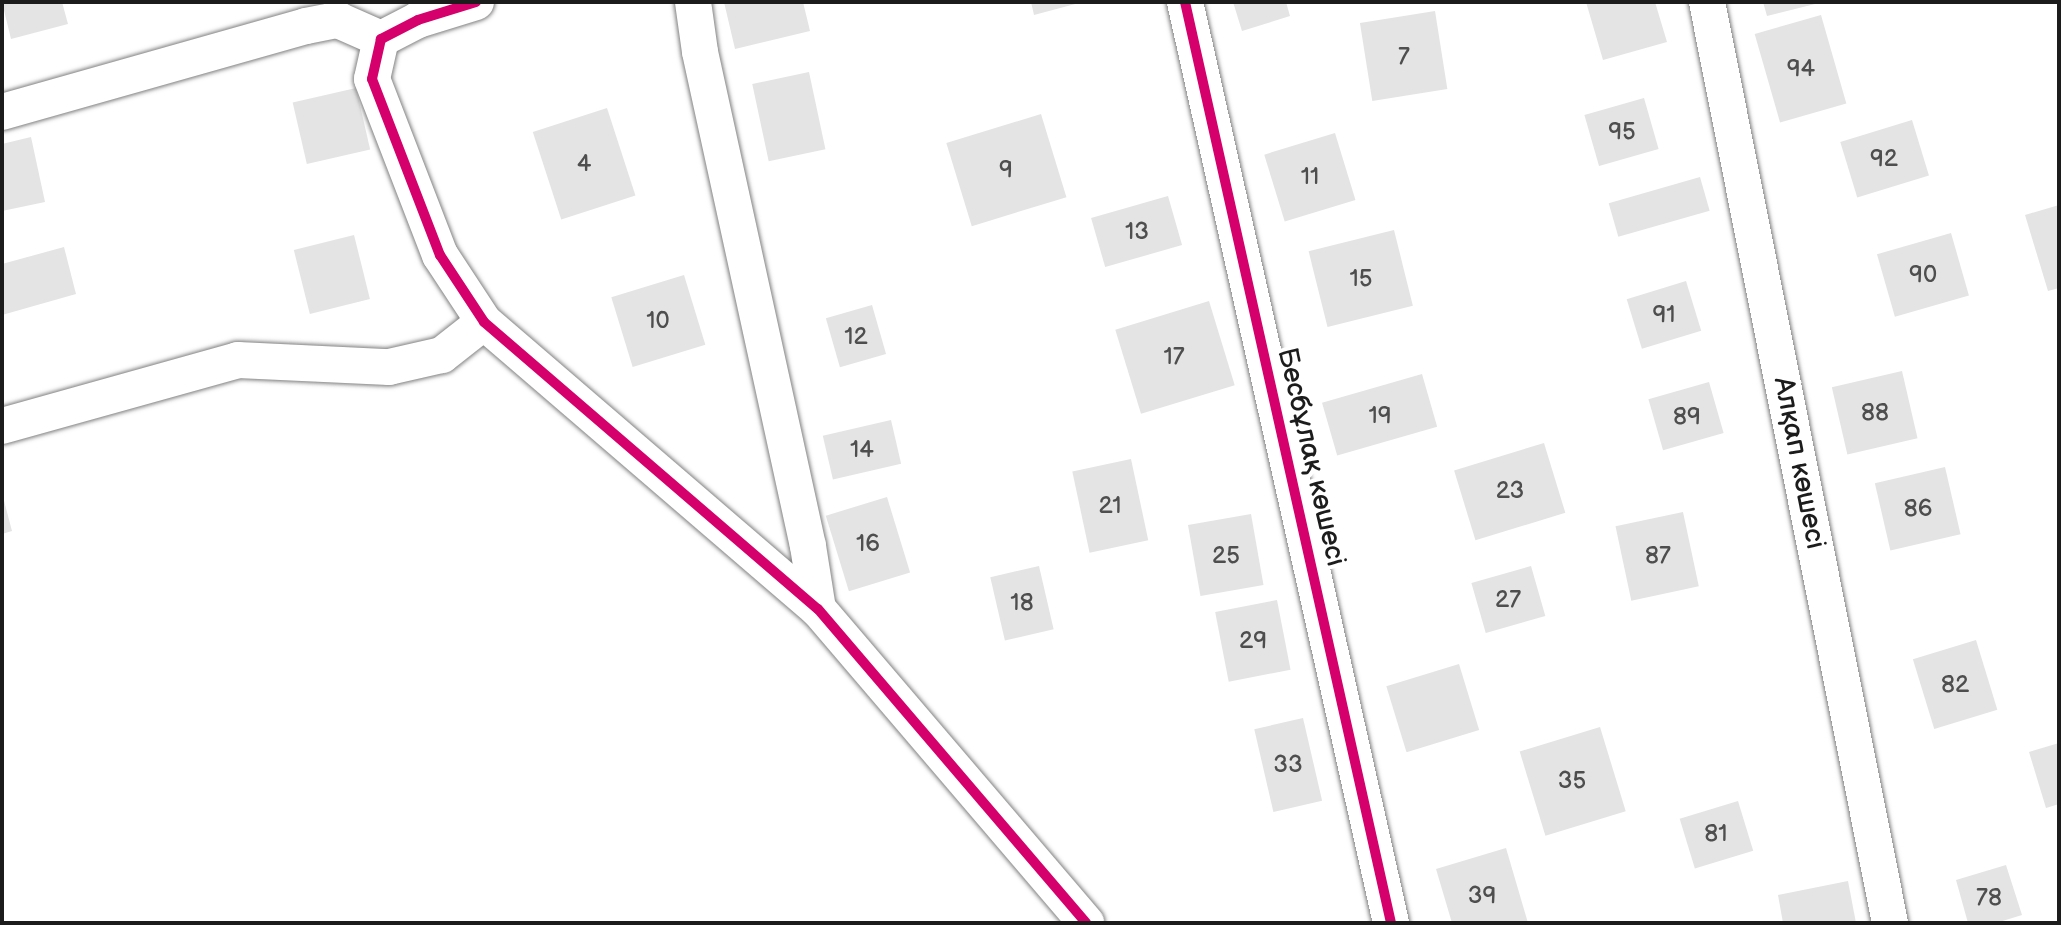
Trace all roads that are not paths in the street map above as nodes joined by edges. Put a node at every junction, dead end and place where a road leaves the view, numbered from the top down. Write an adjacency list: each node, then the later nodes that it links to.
1 (476, 2): 5 (street)
2 (693, 2): 9 (street)
3 (1185, 2): 11 (street, Бесбұлақ көшесі)
4 (1707, 2): 12 (street, Алқап көшесі)
5 (381, 39): 6 (street); 7 (street)
6 (2, 112)
7 (484, 322): 8 (street); 9 (street)
8 (2, 426)
9 (818, 609): 10 (street)
10 (1086, 923)
11 (1391, 923)
12 (1890, 923)

